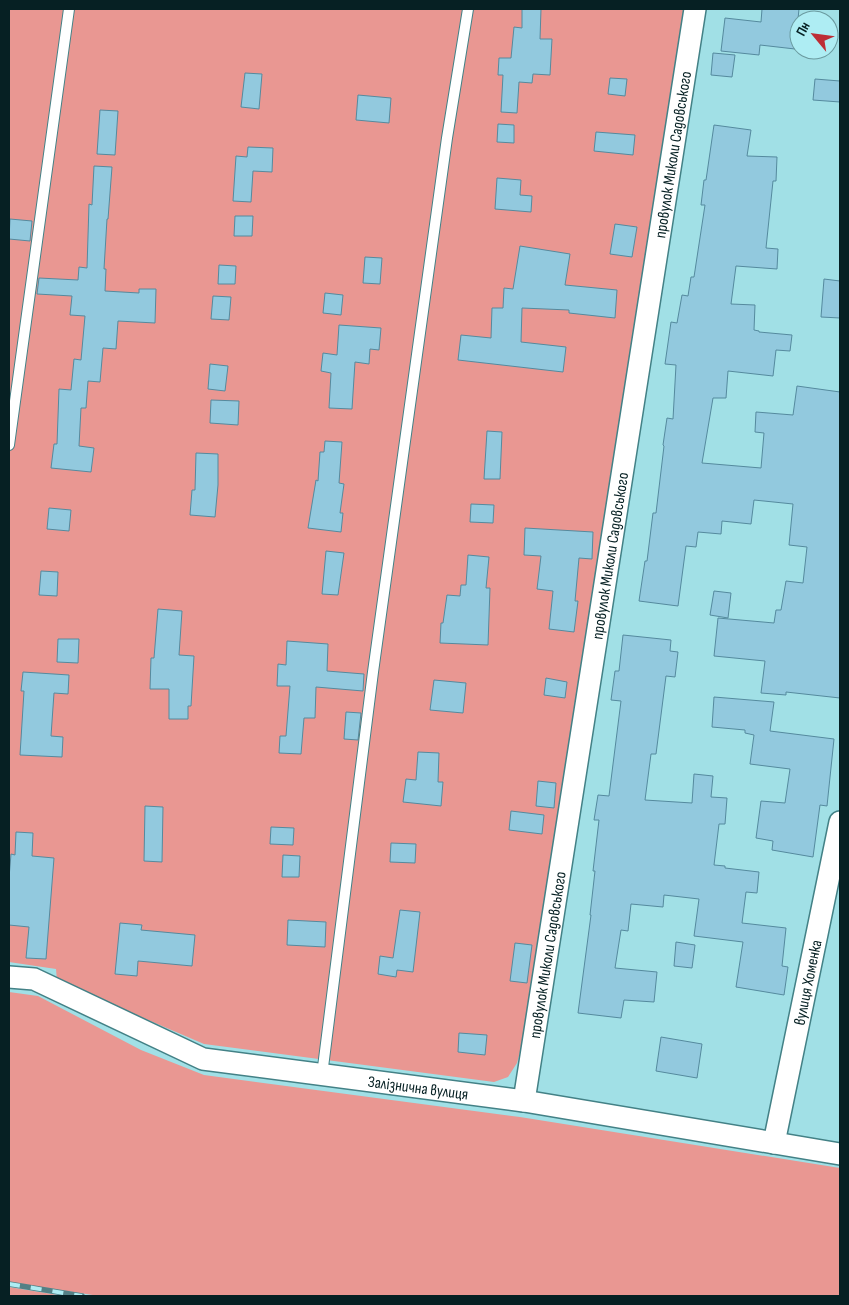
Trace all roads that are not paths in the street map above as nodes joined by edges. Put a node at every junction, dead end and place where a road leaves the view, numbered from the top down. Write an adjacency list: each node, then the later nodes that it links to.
1 (69, 9): 4 (lane)
2 (468, 9): 7 (lane)
3 (695, 9): 8 (street, провулок Миколи Садовського)
4 (9, 444)
5 (840, 822): 9 (street, вулиця Хоменка)
6 (9, 976): 7 (street, Залізнична вулиця)
7 (322, 1075): 8 (street, Залізнична вулиця)
8 (524, 1101): 9 (street, Залізнична вулиця)
9 (774, 1143): 10 (street, Залізнична вулиця)
10 (840, 1154)

